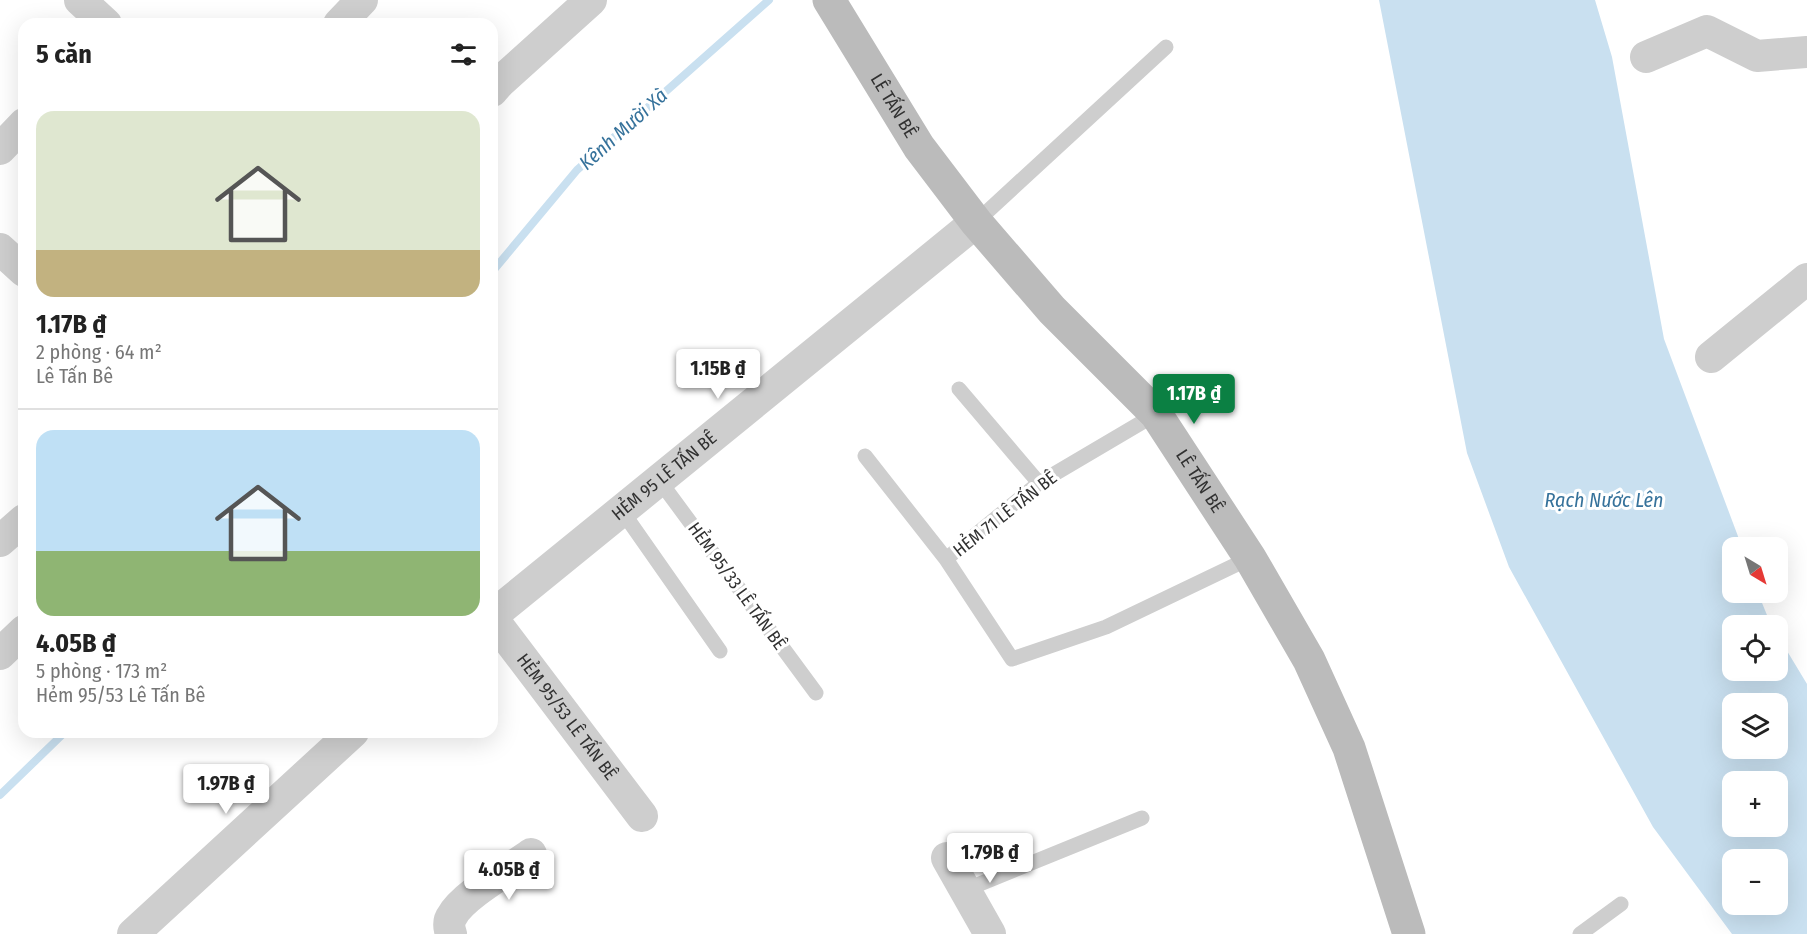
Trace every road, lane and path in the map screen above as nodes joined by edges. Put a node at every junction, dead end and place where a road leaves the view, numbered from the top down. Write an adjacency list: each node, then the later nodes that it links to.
1 (80, 0): 5 (street)
2 (362, 0): 6 (street)
3 (591, 0): 10 (street)
4 (829, 0): 13 (street, LÊ TẤN BÊ)
5 (100, 18)
6 (345, 18)
7 (1166, 47): 13 (lane)
8 (1807, 52): 9 (street)
9 (1646, 57)
10 (498, 84)
11 (18, 130): 12 (street)
12 (0, 149)
13 (976, 222): 19 (street, LÊ TẤN BÊ); 21 (street, HẺM 95 LÊ TẤN BÊ)
14 (0, 249): 15 (street)
15 (18, 266)
16 (1807, 279): 17 (street)
17 (1711, 357)
18 (959, 389): 22 (lane)
19 (1156, 414): 22 (lane, HẺM 71 LÊ TẤN BÊ); 26 (street, LÊ TẤN BÊ)
20 (865, 456): 27 (lane)
21 (659, 480): 23 (street, HẺM 95 LÊ TẤN BÊ); 33 (lane, HẺM 95/33 LÊ TẤN BÊ)
22 (1039, 483): 27 (lane, HẺM 71 LÊ TẤN BÊ)
23 (622, 511): 28 (street, HẺM 95 LÊ TẤN BÊ); 31 (lane)
24 (18, 525): 25 (street)
25 (0, 541)
26 (1250, 558): 27 (lane); 44 (street, LÊ TẤN BÊ)
27 (946, 560)
28 (498, 612)
29 (498, 625): 35 (street, HẺM 95/53 LÊ TẤN BÊ)
30 (18, 638): 32 (street)
31 (720, 651)
32 (0, 654)
33 (816, 693)
34 (346, 738): 41 (street)
35 (642, 816)
36 (1142, 818): 39 (lane)
37 (531, 854): 42 (street)
38 (947, 858): 39 (street)
39 (965, 890): 43 (street)
40 (1620, 904): 45 (lane)
41 (133, 934)
42 (451, 934)
43 (990, 934)
44 (1409, 934)
45 (1580, 934)

